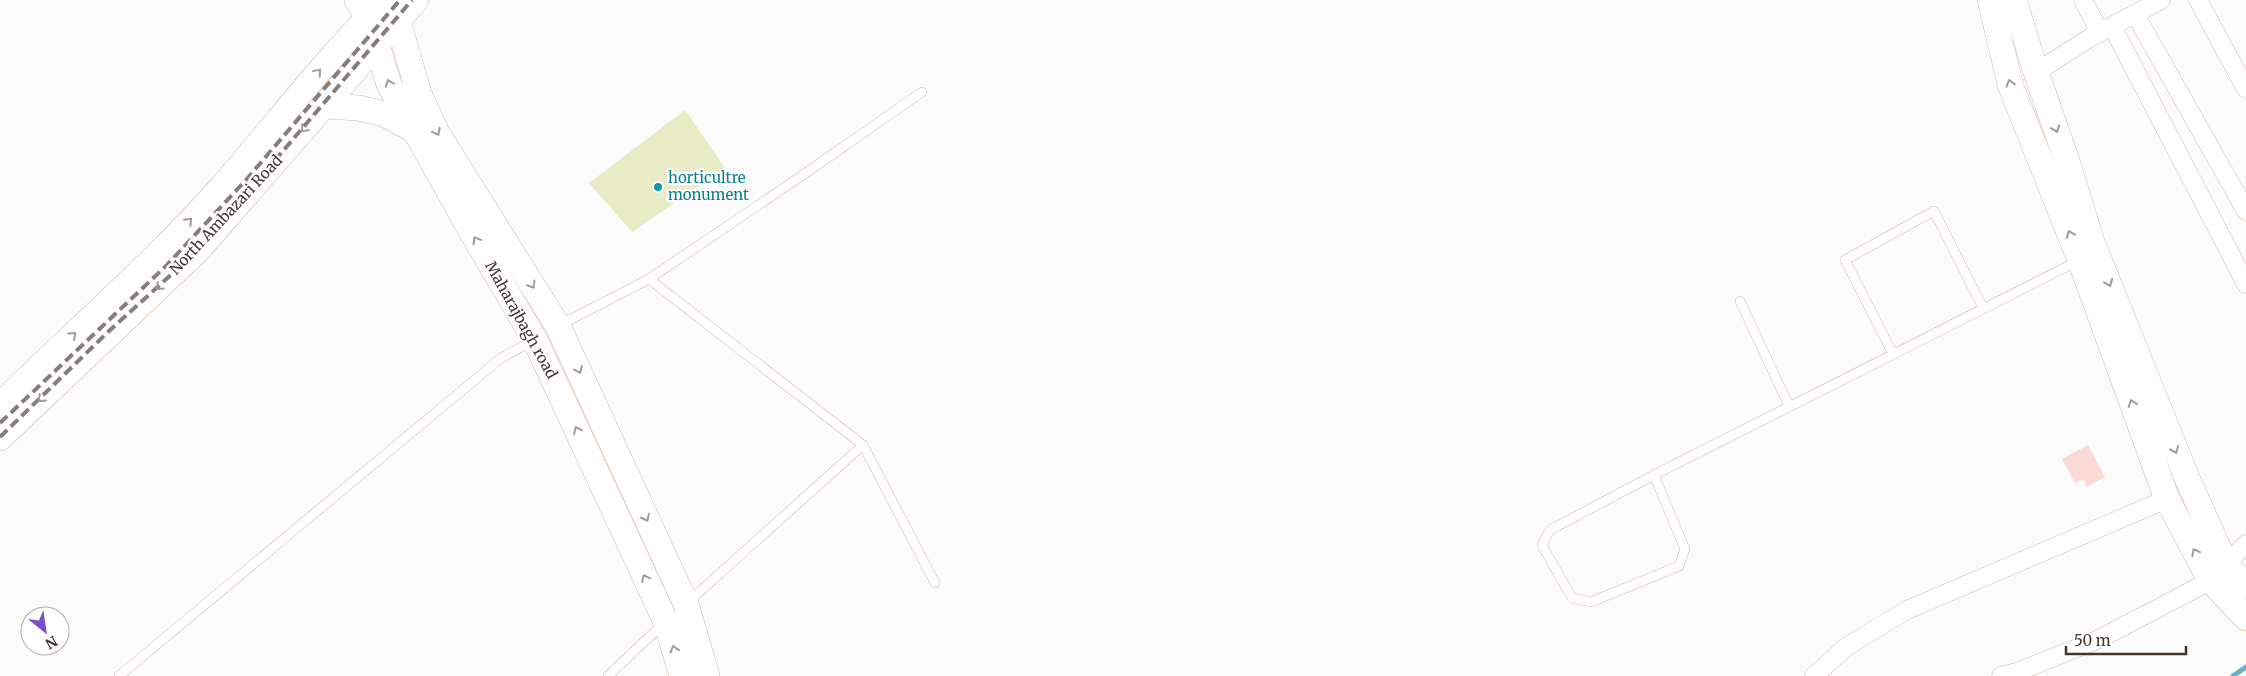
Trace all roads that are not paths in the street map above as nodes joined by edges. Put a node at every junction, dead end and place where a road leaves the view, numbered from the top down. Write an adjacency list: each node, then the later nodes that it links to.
1 (416, 0): 7 (main road, North Ambazari Road)
2 (1990, 0): 17 (main road, one-way to 2)
3 (2014, 0): 11 (main road)
4 (2083, 0): 9 (street)
5 (2161, 0): 8 (street)
6 (2198, 0): 12 (street)
7 (380, 6): 10 (main road, Maharajbagh road); 22 (main road, Maharajbagh road, one-way to 22); 24 (main road, North Ambazari Road, one-way to 7)
8 (2135, 14): 9 (street); 16 (street)
9 (2106, 30): 11 (street); 19 (street)
10 (378, 45): 14 (main road, North Ambazari Road); 15 (main road, Maharajbagh road, one-way to 10)
11 (2036, 72): 31 (main road, one-way to 31)
12 (2246, 90)
13 (922, 92): 18 (lane)
14 (325, 106): 15 (main road); 26 (main road, North Ambazari Road, one-way to 26)
15 (414, 130): 22 (main road, Maharajbagh road, one-way to 15)
16 (2246, 211)
17 (2080, 260): 21 (lane); 29 (main road, one-way to 17)
18 (649, 279): 22 (lane); 27 (lane)
19 (2246, 284)
20 (1740, 300): 25 (lane)
21 (1983, 308): 23 (lane); 23 (lane)
22 (547, 333): 34 (main road, Maharajbagh road); 36 (lane)
23 (1893, 354): 25 (lane)
24 (0, 405)
25 (1789, 406): 28 (lane)
26 (0, 438)
27 (863, 445): 32 (lane); 34 (lane)
28 (1654, 475): 28 (lane)
29 (2167, 499): 31 (main road, one-way to 29); 40 (street)
30 (2246, 544): 31 (street)
31 (2218, 572): 33 (main road); 35 (main road); 41 (street)
32 (935, 584)
33 (2246, 586)
34 (676, 613): 37 (lane); 38 (main road, Maharajbagh road, one-way to 34); 39 (main road, Maharajbagh road)
35 (2246, 618)
36 (119, 676)
37 (608, 676)
38 (682, 676)
39 (707, 676)
40 (1814, 676)
41 (2001, 676)

